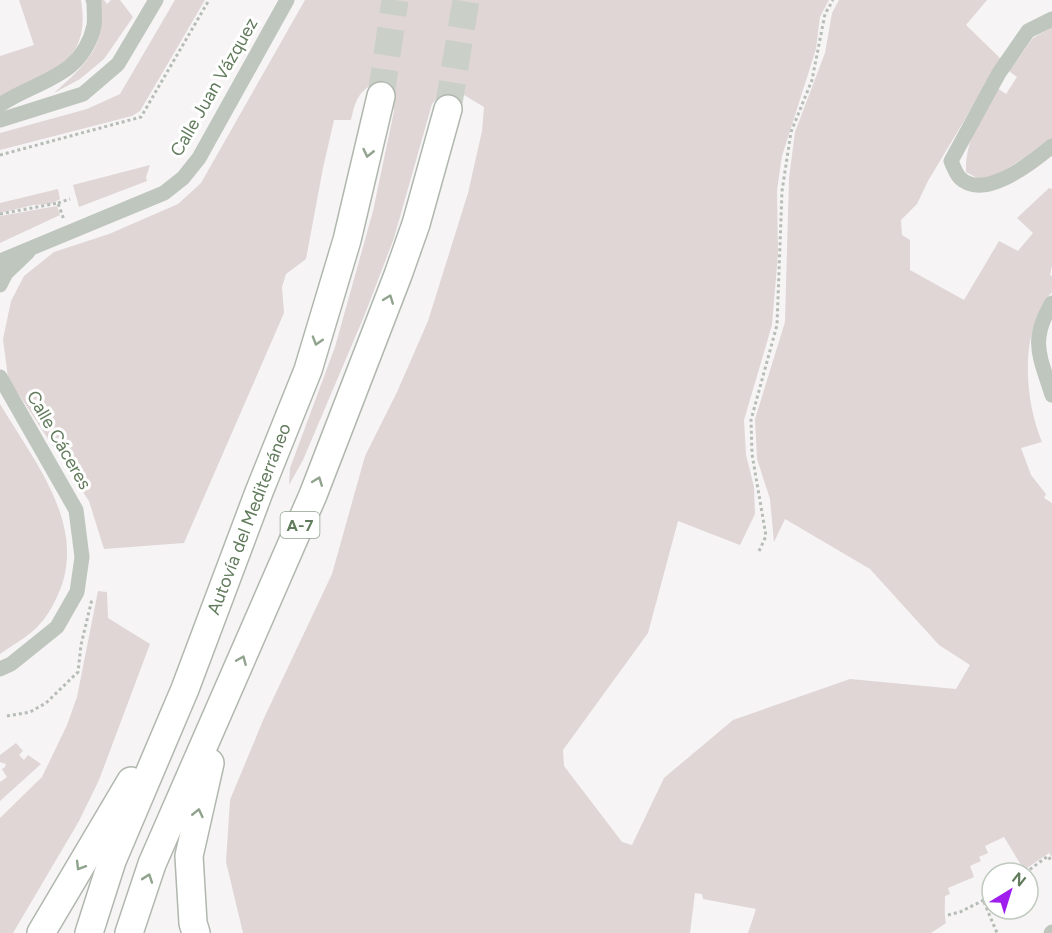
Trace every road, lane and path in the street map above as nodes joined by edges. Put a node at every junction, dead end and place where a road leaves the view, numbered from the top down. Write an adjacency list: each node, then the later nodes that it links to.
1 (93, 0): 8 (street)
2 (156, 0): 10 (street)
3 (208, 0): 12 (path)
4 (287, 0): 17 (street, Calle Juan Vázquez)
5 (833, 0): 23 (path)
6 (1052, 19): 11 (street)
7 (381, 96): 26 (highway, Autovía del Mediterráneo, one-way to 26)
8 (0, 105)
9 (448, 109): 27 (highway, A-7, one-way to 9)
10 (0, 120)
11 (1052, 146)
12 (0, 155)
13 (69, 199): 14 (path)
14 (58, 203): 15 (path); 16 (path)
15 (0, 214)
16 (62, 214)
17 (37, 244): 18 (street, Calle Juan Vázquez); 19 (street, Calle Juan Vázquez)
18 (0, 261)
19 (0, 285)
20 (1052, 303): 22 (street)
21 (0, 377): 25 (street, Calle Cáceres)
22 (1052, 395)
23 (759, 551)
24 (94, 590): 28 (path)
25 (0, 669)
26 (185, 689): 33 (highway, one-way to 33); 34 (highway, Autovía del Mediterráneo)
27 (224, 702): 35 (highway, A-7, one-way to 27); 36 (highway, one-way to 27)
28 (7, 716)
29 (1040, 862): 30 (path)
30 (1052, 862)
31 (980, 904): 32 (path)
32 (948, 915)
33 (41, 933)
34 (89, 933)
35 (129, 933)
36 (196, 933)

